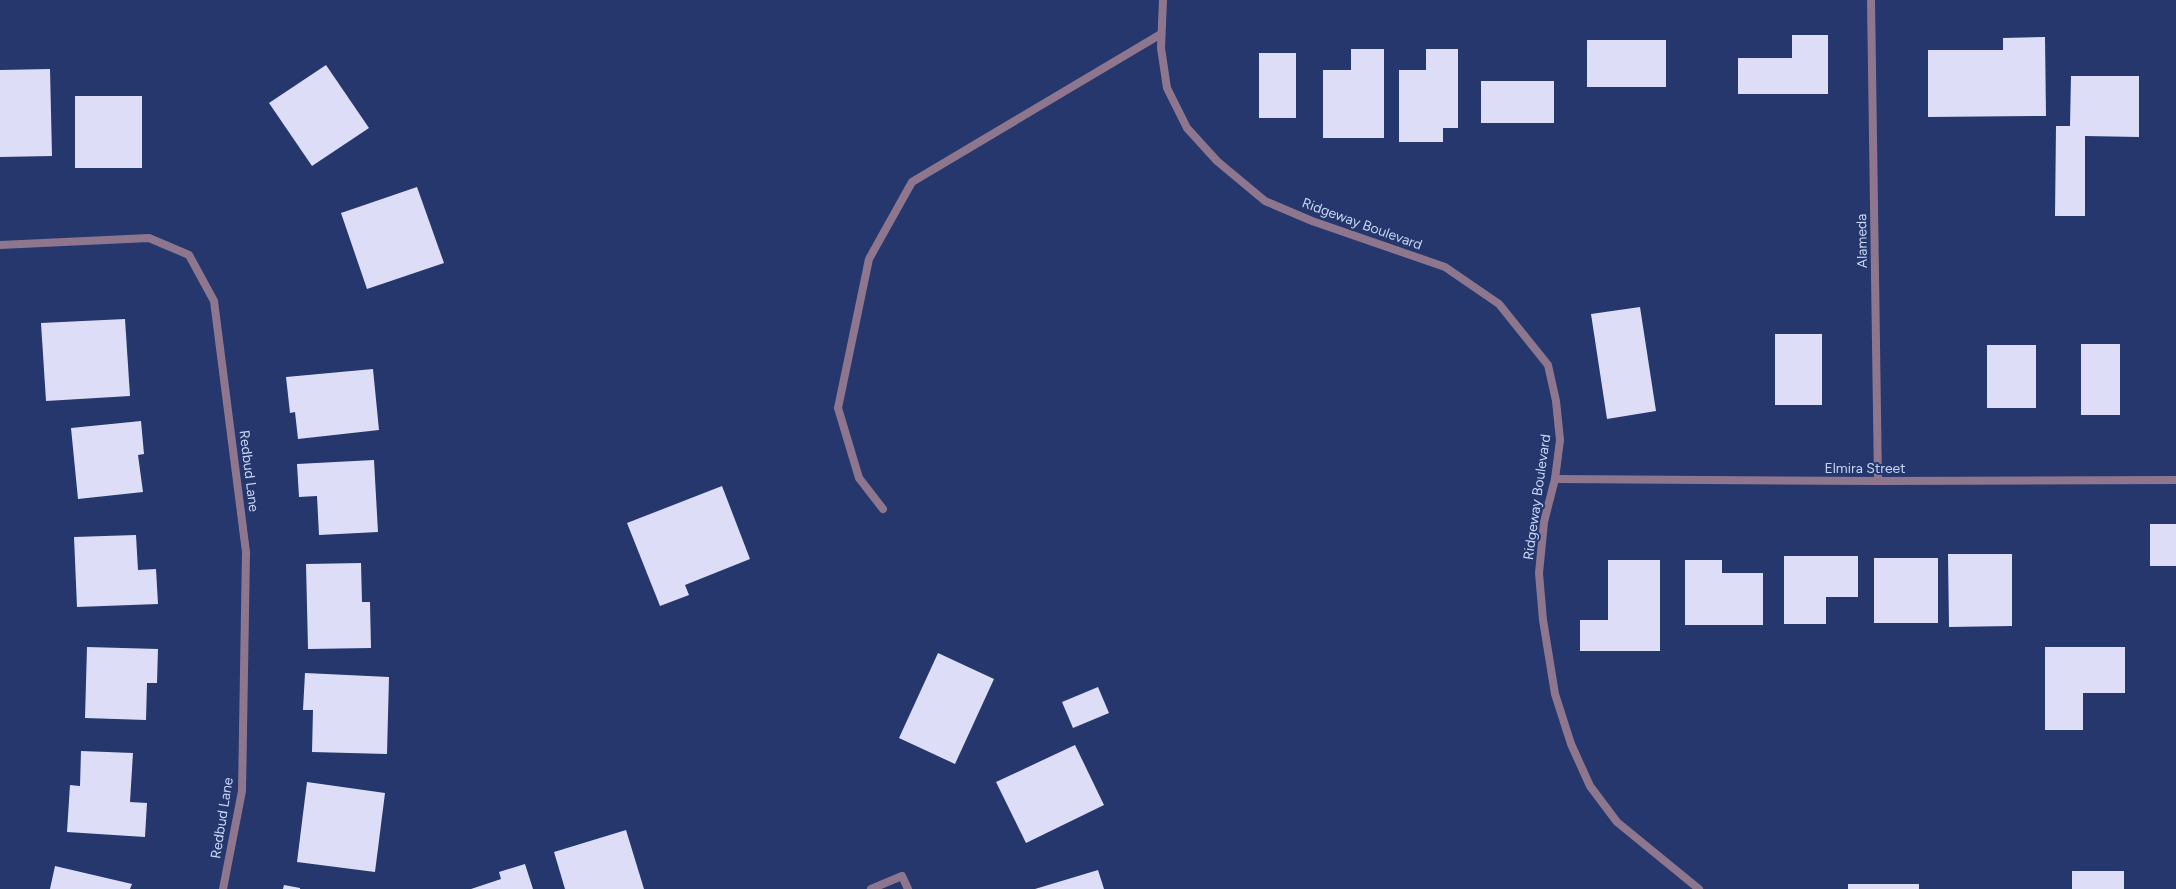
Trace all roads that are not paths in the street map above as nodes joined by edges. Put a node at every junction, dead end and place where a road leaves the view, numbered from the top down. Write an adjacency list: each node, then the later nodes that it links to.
1 (1163, 0): 3 (street, Ridgeway Boulevard)
2 (1871, 0): 7 (street, Alameda)
3 (1161, 34): 5 (street, Ridgeway Boulevard); 8 (street)
4 (0, 245): 9 (street, Redbud Lane)
5 (1555, 479): 7 (street, Elmira Street); 12 (street, Ridgeway Boulevard)
6 (2176, 480): 7 (street, Elmira Street)
7 (1878, 481)
8 (883, 509)
9 (223, 889)
10 (870, 889): 11 (street)
11 (908, 889)
12 (1699, 889)

